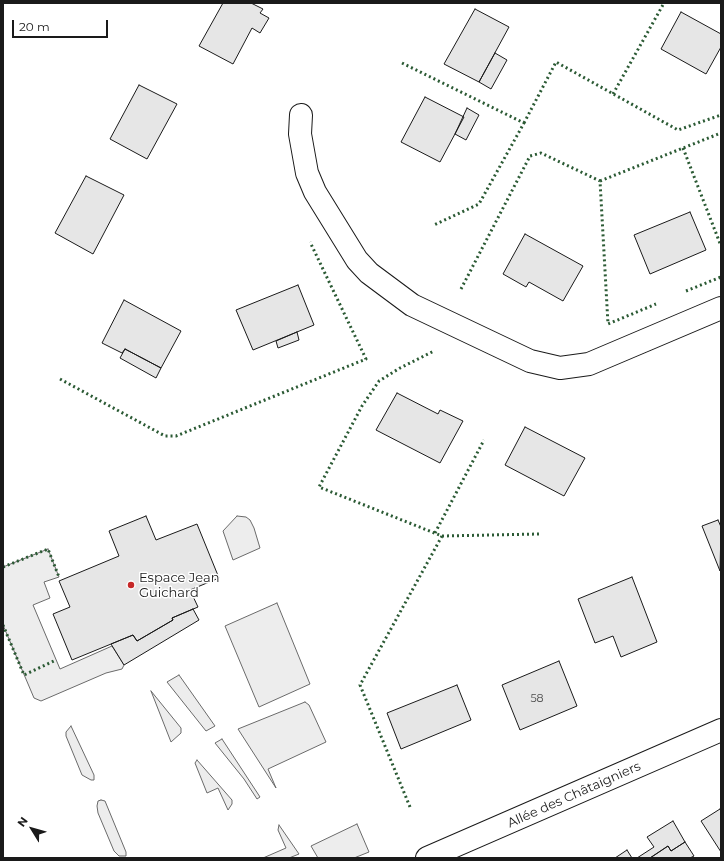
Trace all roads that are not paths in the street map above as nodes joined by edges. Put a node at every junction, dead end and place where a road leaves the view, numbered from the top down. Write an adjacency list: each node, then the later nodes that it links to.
1 (300, 115): 2 (street)
2 (721, 308)
3 (721, 730): 4 (street, Allée des Châtaigniers)
4 (459, 852): 5 (street, Allée des Châtaigniers)
5 (427, 858)

